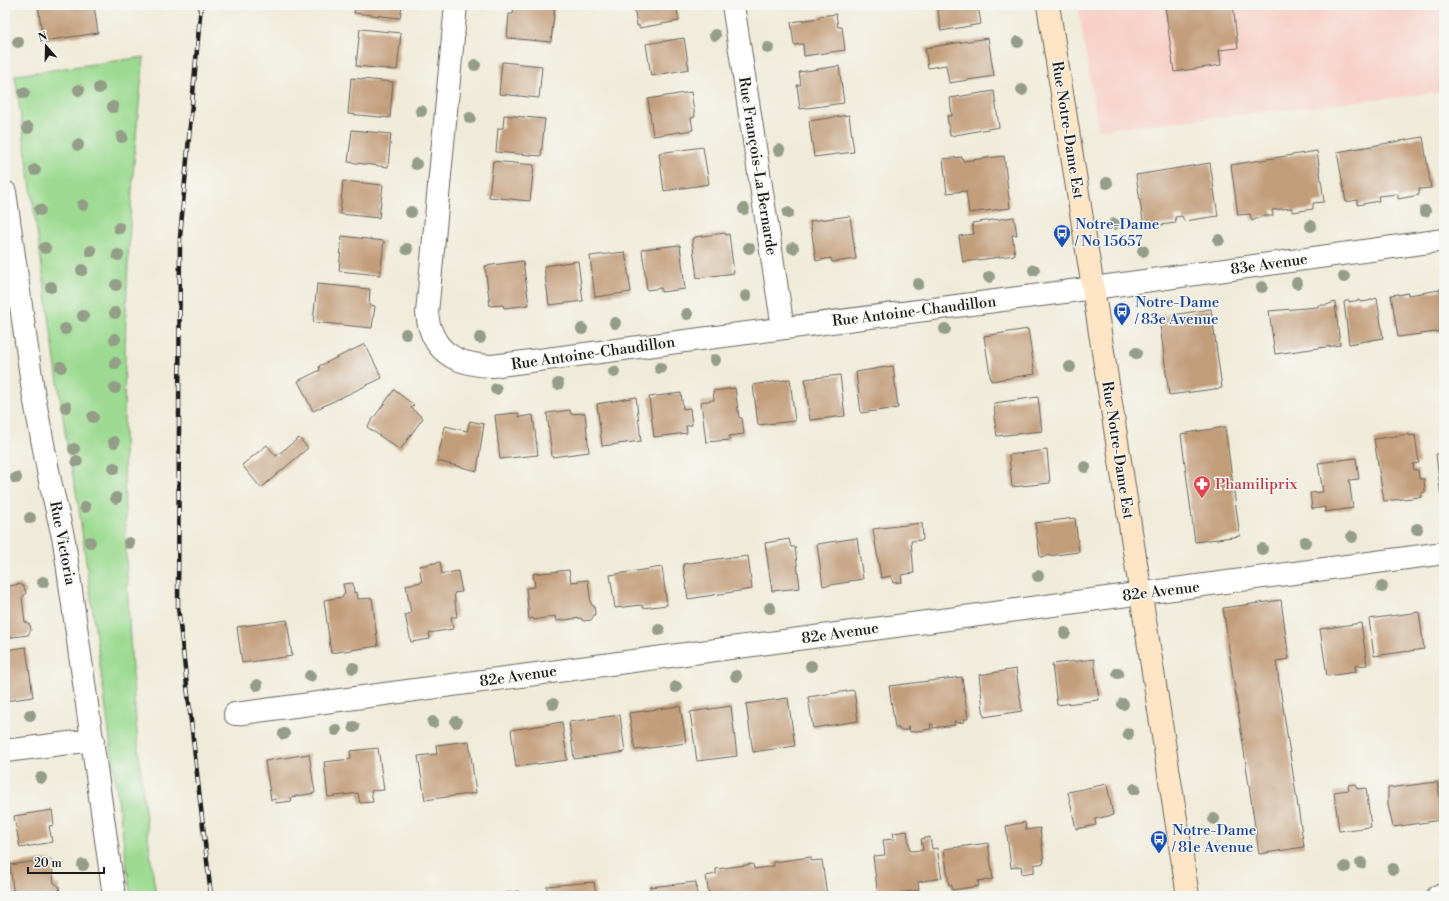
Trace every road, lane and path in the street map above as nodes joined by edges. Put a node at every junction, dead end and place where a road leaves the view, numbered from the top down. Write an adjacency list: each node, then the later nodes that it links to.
1 (456, 5): 7 (street, Rue Antoine-Chaudillon)
2 (733, 5): 7 (street, Rue François-La Bernarde)
3 (1048, 5): 6 (main road, Rue Notre-Dame Est)
4 (5, 192): 11 (street, Rue Victoria)
5 (1444, 240): 6 (street, 83e Avenue)
6 (1093, 288): 7 (street, Rue Antoine-Chaudillon); 9 (main road, Rue Notre-Dame Est)
7 (783, 328)
8 (1444, 553): 9 (street, 82e Avenue)
9 (1141, 593): 10 (street, 82e Avenue); 15 (main road, Rue Notre-Dame Est)
10 (235, 714)
11 (93, 740): 12 (street); 14 (street, Rue Victoria)
12 (5, 751)
13 (1444, 895): 16 (street)
14 (114, 896)
15 (1188, 896)
16 (1438, 896)

